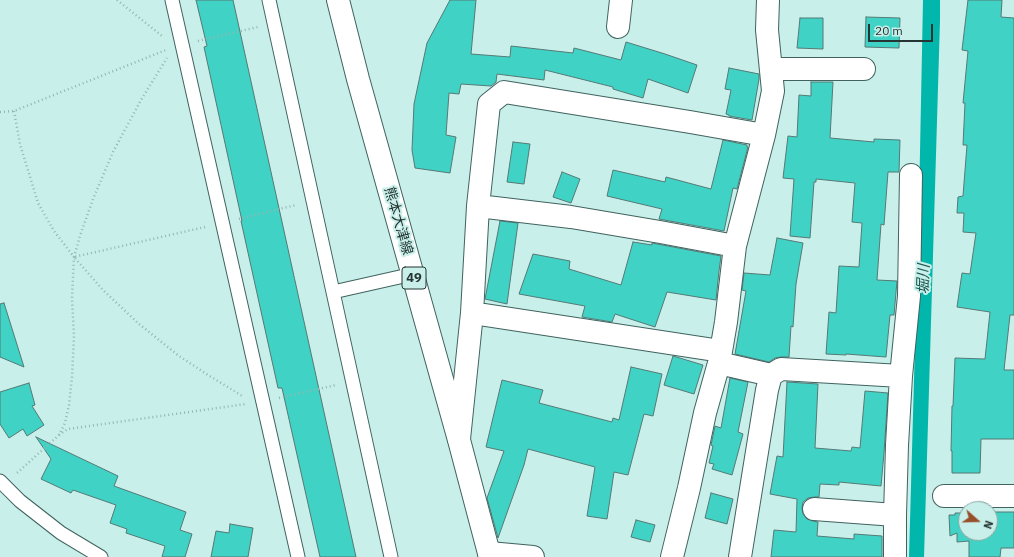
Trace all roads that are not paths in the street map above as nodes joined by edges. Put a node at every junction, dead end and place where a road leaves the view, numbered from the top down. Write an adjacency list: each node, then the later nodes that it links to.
1 (172, 0): 27 (lane)
2 (269, 0): 14 (lane)
3 (338, 0): 13 (street, 熊本大津線 / 49)
4 (621, 0): 6 (street)
5 (768, 0): 7 (street)
6 (618, 27)
7 (771, 69): 8 (street); 9 (street)
8 (864, 69)
9 (764, 135): 11 (street); 12 (street)
10 (911, 175): 18 (street)
11 (478, 206): 12 (street); 15 (street)
12 (735, 246): 16 (street)
13 (413, 274): 14 (lane); 19 (street, 熊本大津線 / 49)
14 (333, 292): 28 (lane)
15 (472, 313): 16 (street); 19 (street)
16 (720, 357): 17 (street); 30 (street)
17 (771, 375): 18 (street); 31 (street)
18 (901, 376): 24 (street)
19 (459, 440): 25 (street, 熊本大津線 / 49)
20 (2, 483): 26 (lane)
21 (944, 496): 22 (street)
22 (1014, 496)
23 (814, 509): 24 (street)
24 (895, 515): 32 (street)
25 (489, 555): 29 (street)
26 (101, 557)
27 (298, 557)
28 (391, 557)
29 (533, 557)
30 (672, 557)
31 (740, 557)
32 (895, 557)

